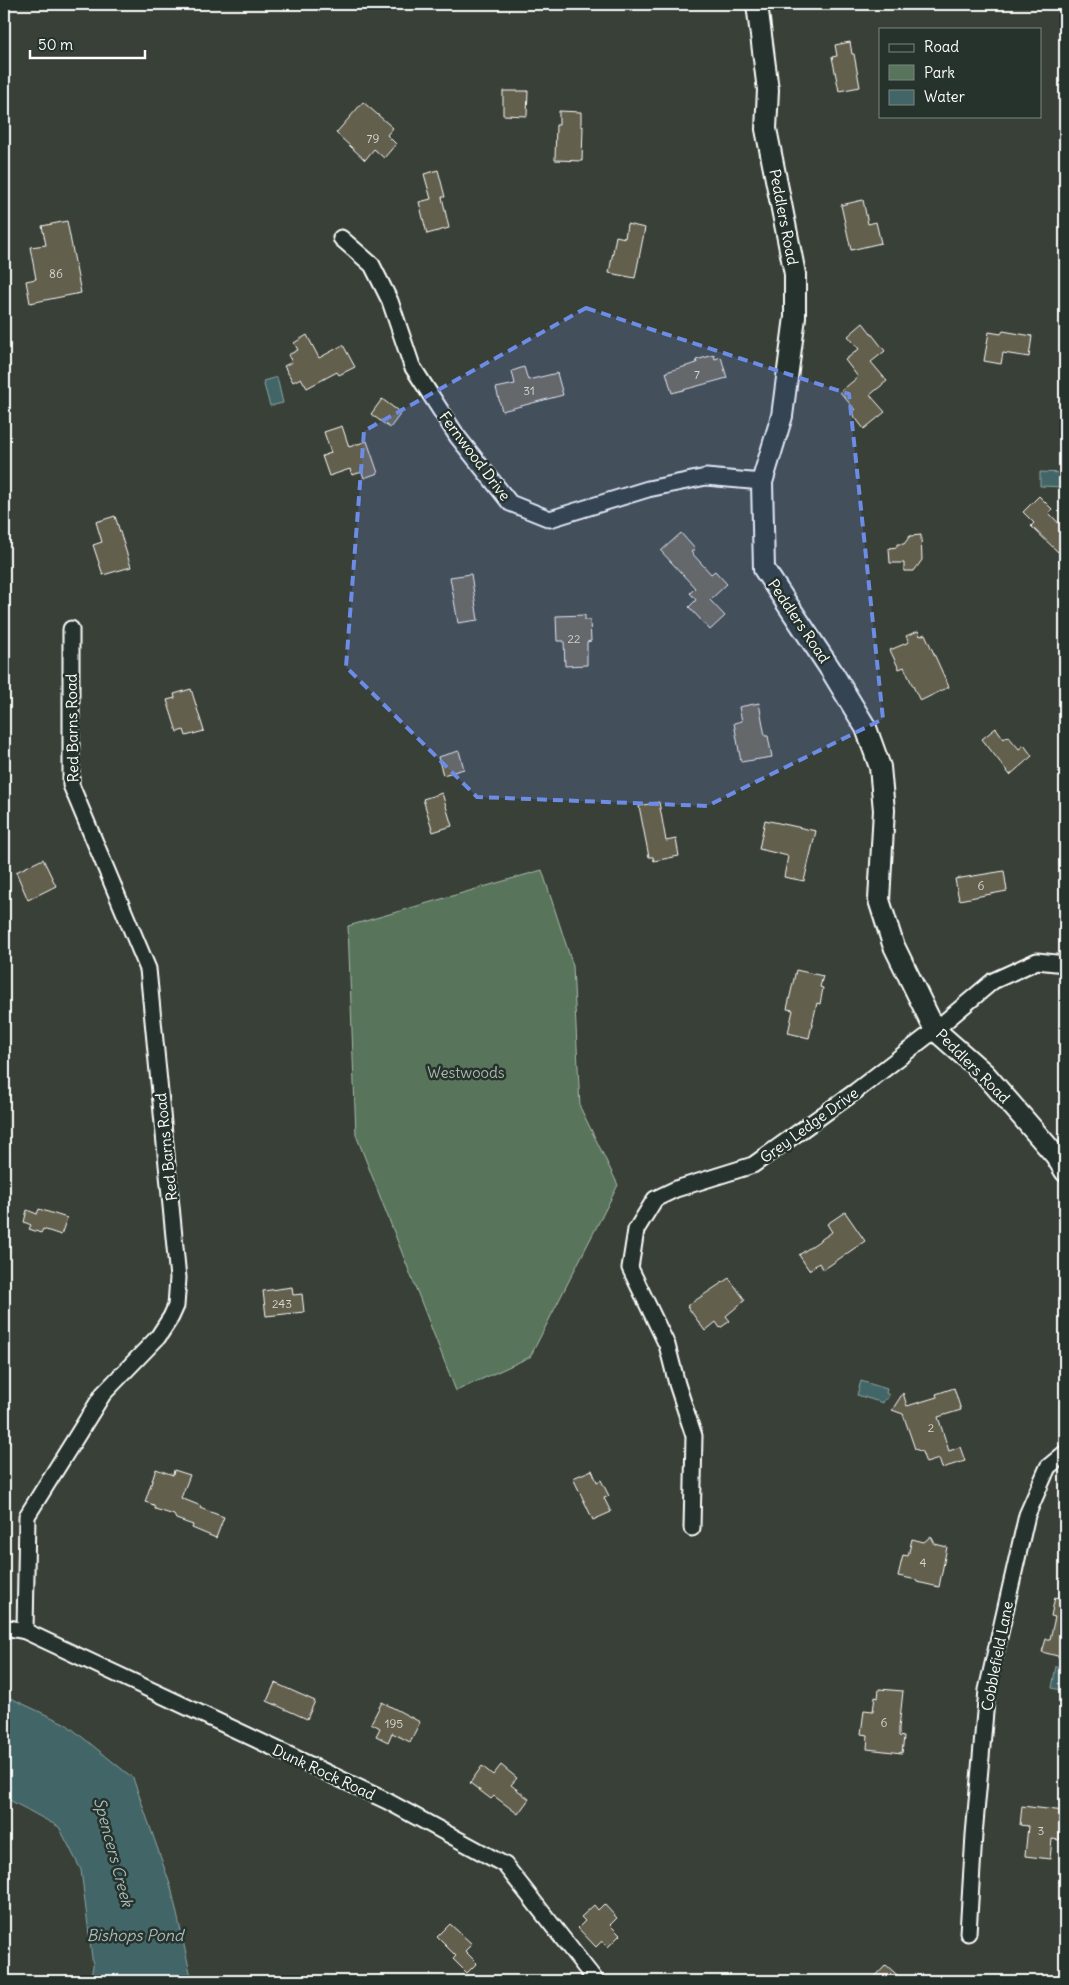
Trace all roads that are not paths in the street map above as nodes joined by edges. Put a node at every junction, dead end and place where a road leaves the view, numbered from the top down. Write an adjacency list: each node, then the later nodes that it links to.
1 (757, 4): 3 (street, Peddlers Road)
2 (341, 238): 3 (street, Fernwood Drive)
3 (762, 482): 6 (street, Peddlers Road)
4 (71, 629): 11 (street, Red Barns Road)
5 (1065, 964): 6 (street, Grey Ledge Drive)
6 (935, 1030): 7 (street, Peddlers Road); 9 (street, Grey Ledge Drive)
7 (1065, 1171)
8 (1065, 1453): 12 (street, Cobblefield Lane)
9 (692, 1528)
10 (4, 1627): 11 (street, Dunk Rock Road)
11 (25, 1631): 13 (street, Dunk Rock Road)
12 (968, 1933)
13 (596, 1981)

